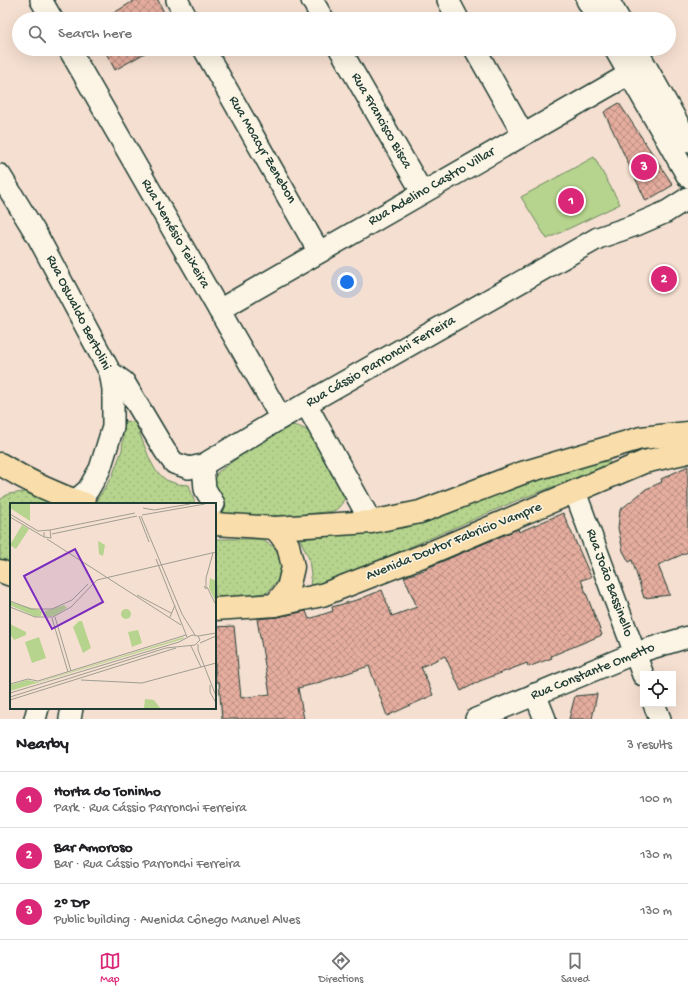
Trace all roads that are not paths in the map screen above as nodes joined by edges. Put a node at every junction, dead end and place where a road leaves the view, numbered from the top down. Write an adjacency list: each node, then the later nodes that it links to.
1 (41, 0): 7 (street)
2 (177, 0): 8 (street)
3 (312, 0): 9 (street)
4 (448, 0): 10 (street)
5 (587, 0): 11 (street)
6 (608, 0): 12 (street)
7 (48, 12)
8 (183, 12)
9 (319, 12)
10 (454, 12)
11 (594, 12)
12 (615, 12)
13 (73, 56): 26 (street, Rua Nemésio Teixeira)
14 (208, 56): 25 (street, Rua Moacyr Zenebon)
15 (344, 56): 23 (street, Rua Francisco Bisca)
16 (479, 56): 19 (street)
17 (626, 56): 18 (street)
18 (636, 63): 19 (street, Rua Adelino Castro Villar); 20 (street); 21 (street)
19 (523, 134): 23 (street, Rua Adelino Castro Villar)
20 (688, 140)
21 (688, 176)
22 (3, 185): 27 (street, Rua Oswaldo Bertolini)
23 (422, 192): 25 (street, Rua Adelino Castro Villar)
24 (688, 198): 28 (street, Rua Cássio Parronchi Ferreira)
25 (319, 252): 26 (street, Rua Adelino Castro Villar)
26 (219, 310): 29 (street, Rua Nemésio Teixeira)
27 (110, 372): 33 (street, Rua Cássio Parronchi Ferreira); 37 (street, Rua Oswaldo Bertolini)
28 (306, 404): 29 (street, Rua Cássio Parronchi Ferreira); 40 (street)
29 (281, 418): 33 (street, Rua Cássio Parronchi Ferreira)
30 (688, 433): 40 (main road)
31 (688, 452): 36 (main road, Avenida Doutor Fabricio Vampre)
32 (0, 464): 34 (main road)
33 (203, 465): 38 (street)
34 (22, 477): 35 (main road); 37 (main road)
35 (0, 485)
36 (575, 492): 45 (main road, Avenida Doutor Fabricio Vampre); 48 (street, Rua João Bassinello)
37 (80, 502)
38 (213, 503)
39 (216, 508): 41 (street)
40 (371, 522): 42 (main road)
41 (225, 525): 42 (main road)
42 (275, 528): 45 (main road)
43 (0, 571): 44 (main road)
44 (10, 576)
45 (275, 605): 46 (main road, Avenida Doutor Fabricio Vampre)
46 (216, 610)
47 (688, 637): 48 (street, Rua Constante Ometto)
48 (635, 653): 49 (street, Rua João Bassinello); 50 (street, Rua Constante Ometto)
49 (642, 671)
50 (535, 694): 56 (street, Rua Constante Ometto); 57 (street)
51 (655, 707): 58 (street)
52 (38, 709): 54 (street)
53 (72, 709): 55 (street)
54 (35, 719)
55 (70, 719)
56 (476, 719)
57 (545, 719)
58 (660, 719)

